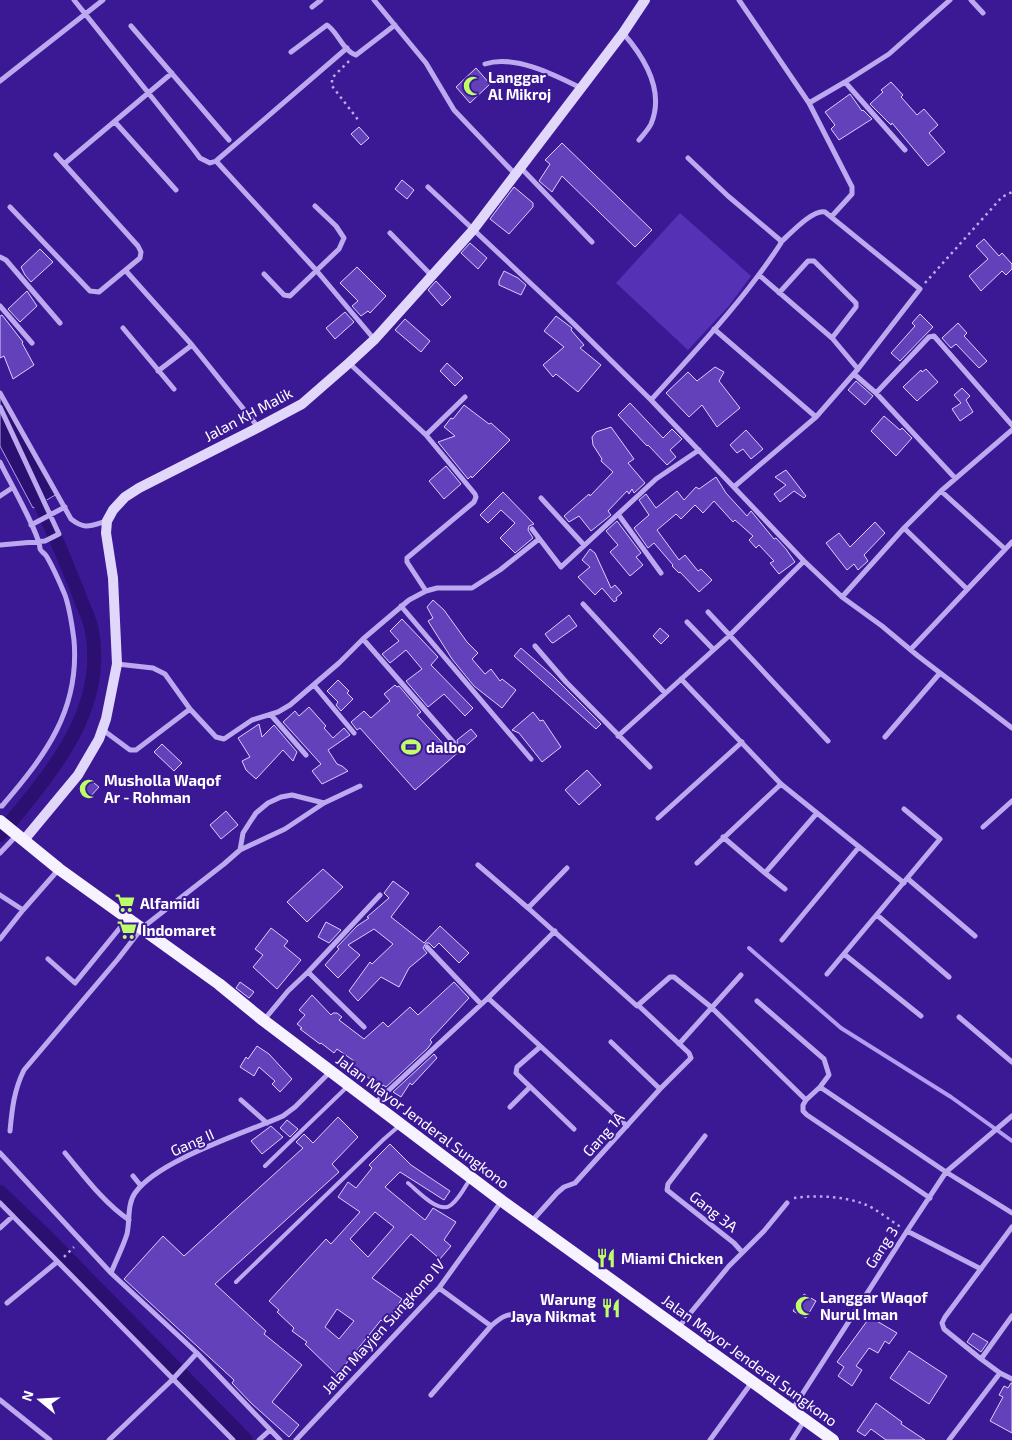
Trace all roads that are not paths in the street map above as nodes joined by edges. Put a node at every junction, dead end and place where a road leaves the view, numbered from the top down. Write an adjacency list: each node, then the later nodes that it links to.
1 (74, 0): 10 (street)
2 (103, 0): 10 (street)
3 (321, 0): 9 (street)
4 (374, 0): 12 (street)
5 (645, 0): 14 (street, Jalan KH Malik)
6 (739, 0): 23 (street)
7 (950, 0): 20 (street)
8 (971, 0): 11 (street)
9 (312, 7)
10 (85, 13): 19 (street); 22 (street)
11 (983, 13)
12 (395, 25): 15 (street); 32 (street)
13 (131, 26): 18 (street)
14 (623, 33): 21 (street, Jalan KH Malik); 26 (street)
15 (347, 48): 16 (street); 30 (street)
16 (291, 52)
17 (485, 64): 21 (street)
18 (172, 73): 22 (street); 25 (street)
19 (0, 81)
20 (845, 82): 23 (street); 27 (street)
21 (581, 88): 32 (street, Jalan KH Malik)
22 (148, 93): 24 (street); 30 (street)
23 (808, 102): 37 (street)
24 (115, 122): 31 (street); 34 (street)
25 (229, 140)
26 (639, 140)
27 (905, 150)
28 (56, 155): 31 (street)
29 (688, 158): 41 (street)
30 (216, 161): 43 (street)
31 (64, 164): 44 (street)
32 (518, 171): 38 (street, Jalan KH Malik); 40 (street)
33 (428, 187): 38 (street)
34 (176, 190)
35 (316, 206): 43 (street)
36 (10, 207): 44 (street)
37 (832, 216): 41 (street); 58 (street)
38 (473, 230): 47 (street, Jalan KH Malik); 65 (street)
39 (390, 233): 47 (street)
40 (592, 242)
41 (781, 242): 46 (street)
42 (0, 257): 50 (street)
43 (316, 270): 45 (street); 54 (street)
44 (126, 271): 56 (street)
45 (264, 274)
46 (759, 275): 48 (street); 52 (street)
47 (433, 276): 54 (street, Jalan KH Malik)
48 (779, 293): 53 (street); 53 (street)
49 (0, 306): 55 (street)
50 (60, 323)
51 (123, 328): 59 (street)
52 (714, 329): 65 (street); 67 (street)
53 (832, 338): 58 (street)
54 (375, 339): 57 (street, Jalan KH Malik)
55 (32, 343)
56 (192, 344): 59 (street); 69 (street)
57 (349, 363): 69 (street, Jalan KH Malik); 71 (street)
58 (858, 369): 60 (street)
59 (158, 371): 61 (street)
60 (854, 374): 63 (street); 67 (street)
61 (174, 390)
62 (0, 393): 80 (street)
63 (876, 394): 68 (street); 74 (street)
64 (465, 397): 71 (street)
65 (651, 400): 72 (street)
66 (0, 407): 88 (street)
67 (816, 418): 75 (street)
68 (1012, 425)
69 (259, 427): 82 (street, Jalan KH Malik)
70 (1012, 430): 74 (street)
71 (426, 435): 94 (street)
72 (699, 450): 75 (street); 81 (street)
73 (0, 462): 76 (street)
74 (955, 478): 77 (street)
75 (734, 486): 91 (street)
76 (12, 488): 78 (street); 83 (street)
77 (941, 491): 84 (street); 90 (street)
78 (0, 496)
79 (541, 498): 89 (street)
80 (64, 507): 82 (street); 83 (street)
81 (618, 514): 89 (street); 92 (street)
82 (107, 521): 105 (street)
83 (31, 525): 127 (street)
84 (904, 528): 93 (street); 95 (street)
85 (532, 529): 86 (street)
86 (539, 539): 89 (street); 94 (street)
87 (1011, 543): 90 (street)
88 (0, 545)
89 (584, 545)
90 (1005, 549): 93 (street)
91 (804, 561): 95 (street); 100 (street)
92 (661, 573)
93 (967, 589): 104 (street)
94 (426, 591): 97 (street)
95 (842, 597): 104 (street)
96 (583, 604): 109 (street)
97 (401, 606): 101 (street); 121 (street)
98 (708, 612): 100 (street)
99 (687, 622): 103 (street)
100 (729, 636): 103 (street); 117 (street)
101 (363, 639): 108 (street); 118 (street)
102 (535, 646): 115 (street)
103 (713, 649): 107 (street)
104 (911, 649): 106 (street)
105 (117, 664): 110 (street); 113 (street)
106 (940, 672): 112 (street); 116 (street)
107 (681, 679): 109 (street); 119 (street)
108 (314, 685): 111 (street); 114 (street)
109 (665, 693): 115 (street)
110 (190, 709): 111 (street); 113 (street)
111 (272, 714): 120 (street)
112 (1012, 728)
113 (102, 730): 133 (street)
114 (354, 732)
115 (618, 736): 122 (street)
116 (885, 737)
117 (828, 741)
118 (454, 742)
119 (742, 742): 123 (street); 130 (street)
120 (306, 755)
121 (531, 758)
122 (650, 767)
123 (781, 784): 129 (street); 134 (street)
124 (360, 786): 126 (street)
125 (1012, 801): 132 (street)
126 (324, 803): 136 (street); 136 (street)
127 (0, 806)
128 (904, 808): 143 (street)
129 (817, 813): 135 (street); 142 (street)
130 (658, 818)
131 (0, 820): 133 (main road, Jalan Mayor Jenderal Sungkono)
132 (983, 827)
133 (18, 836): 137 (street); 141 (main road, Jalan Mayor Jenderal Sungkono)
134 (724, 837): 138 (street); 142 (street)
135 (859, 847): 143 (street); 155 (street)
136 (240, 850): 151 (street)
137 (0, 854)
138 (697, 863)
139 (478, 865): 147 (street)
140 (567, 868): 147 (street)
141 (59, 869): 148 (street); 150 (main road, Jalan Mayor Jenderal Sungkono)
142 (765, 873): 144 (street)
143 (906, 881): 149 (street); 153 (street)
144 (785, 889)
145 (0, 894): 148 (street)
146 (380, 895): 159 (street)
147 (528, 908): 152 (street)
148 (23, 910): 154 (street)
149 (877, 915): 157 (street); 162 (street)
150 (129, 918): 151 (main road, Jalan Mayor Jenderal Sungkono); 158 (street)
151 (142, 928): 170 (main road, Jalan Mayor Jenderal Sungkono); 190 (street)
152 (555, 931): 163 (street); 166 (street)
153 (975, 936)
154 (0, 939)
155 (782, 940)
156 (427, 947): 165 (street)
157 (844, 954): 160 (street); 168 (street)
158 (48, 959)
159 (308, 972): 170 (street); 171 (street)
160 (827, 974)
161 (741, 975): 167 (street)
162 (949, 977)
163 (488, 998): 165 (street); 174 (street)
164 (756, 1001): 179 (street)
165 (481, 1004): 183 (street)
166 (639, 1006): 167 (street); 173 (street)
167 (712, 1007): 173 (street); 182 (street)
168 (921, 1016)
169 (959, 1017): 175 (street)
170 (264, 1020): 176 (main road, Jalan Mayor Jenderal Sungkono)
171 (364, 1028)
172 (611, 1042): 180 (street)
173 (679, 1044): 180 (street, Gang 1A)
174 (540, 1047): 178 (street); 188 (street)
175 (1012, 1062)
176 (330, 1071): 177 (main road, Jalan Mayor Jenderal Sungkono); 186 (street, Gang II)
177 (349, 1085): 183 (main road, Jalan Mayor Jenderal Sungkono); 194 (lane)
178 (530, 1087): 184 (street); 189 (street)
179 (820, 1088): 182 (street); 195 (street)
180 (660, 1089): 188 (street, Gang 1A)
181 (241, 1100): 186 (street)
182 (806, 1100): 200 (street)
183 (374, 1104): 187 (main road, Jalan Mayor Jenderal Sungkono)
184 (510, 1107)
185 (1010, 1118): 195 (street, Gang 3)
186 (267, 1123): 199 (street, Gang II)
187 (401, 1125): 197 (main road, Jalan Mayor Jenderal Sungkono); 215 (lane)
188 (627, 1126): 207 (street, Gang 1A)
189 (574, 1129)
190 (10, 1131)
191 (705, 1136): 211 (street, Gang 3A)
192 (0, 1153): 214 (street)
193 (65, 1153): 206 (street)
194 (265, 1166)
195 (946, 1172): 200 (street, Gang 3); 204 (street)
196 (133, 1176): 199 (street)
197 (471, 1177): 198 (lane); 201 (main road, Jalan Mayor Jenderal Sungkono)
198 (408, 1183)
199 (141, 1186): 206 (street, Gang II)
200 (930, 1198): 210 (street, Gang 3)
201 (502, 1201): 207 (main road, Jalan Mayor Jenderal Sungkono); 216 (street, Jalan Mayjen Sungkono IV)
202 (0, 1203): 205 (street)
203 (787, 1203): 211 (street)
204 (1012, 1212)
205 (13, 1216): 209 (street); 212 (street)
206 (129, 1220): 214 (street, Gang II)
207 (530, 1222): 221 (main road, Jalan Mayor Jenderal Sungkono)
208 (1012, 1227): 213 (street)
209 (0, 1228)
210 (907, 1231): 213 (street); 230 (street, Gang 3)
211 (742, 1252): 221 (street, Gang 3A)
212 (59, 1261): 217 (street); 225 (street)
213 (981, 1269): 223 (street)
214 (111, 1273): 222 (street)
215 (236, 1282)
216 (439, 1288): 220 (street); 238 (street, Jalan Mayjen Sungkono IV)
217 (7, 1303)
218 (524, 1316): 220 (street)
219 (1012, 1316): 223 (street)
220 (492, 1326): 228 (street)
221 (678, 1329): 227 (main road, Jalan Mayor Jenderal Sungkono)
222 (195, 1355): 225 (street); 232 (street)
223 (981, 1359): 224 (street)
224 (1000, 1373): 226 (street); 242 (street)
225 (173, 1379): 234 (street); 235 (street)
226 (1012, 1379)
227 (752, 1382): 230 (main road, Jalan Mayor Jenderal Sungkono); 239 (street)
228 (431, 1395)
229 (0, 1400): 233 (street)
230 (792, 1410): 231 (main road, Jalan Mayor Jenderal Sungkono)
231 (805, 1420): 240 (street); 241 (main road, Jalan Mayor Jenderal Sungkono)
232 (269, 1431): 236 (street); 237 (street)
233 (50, 1440)
234 (109, 1440)
235 (233, 1440)
236 (259, 1440)
237 (280, 1440)
238 (296, 1440)
239 (710, 1440)
240 (792, 1440)
241 (833, 1440)
242 (949, 1440)

